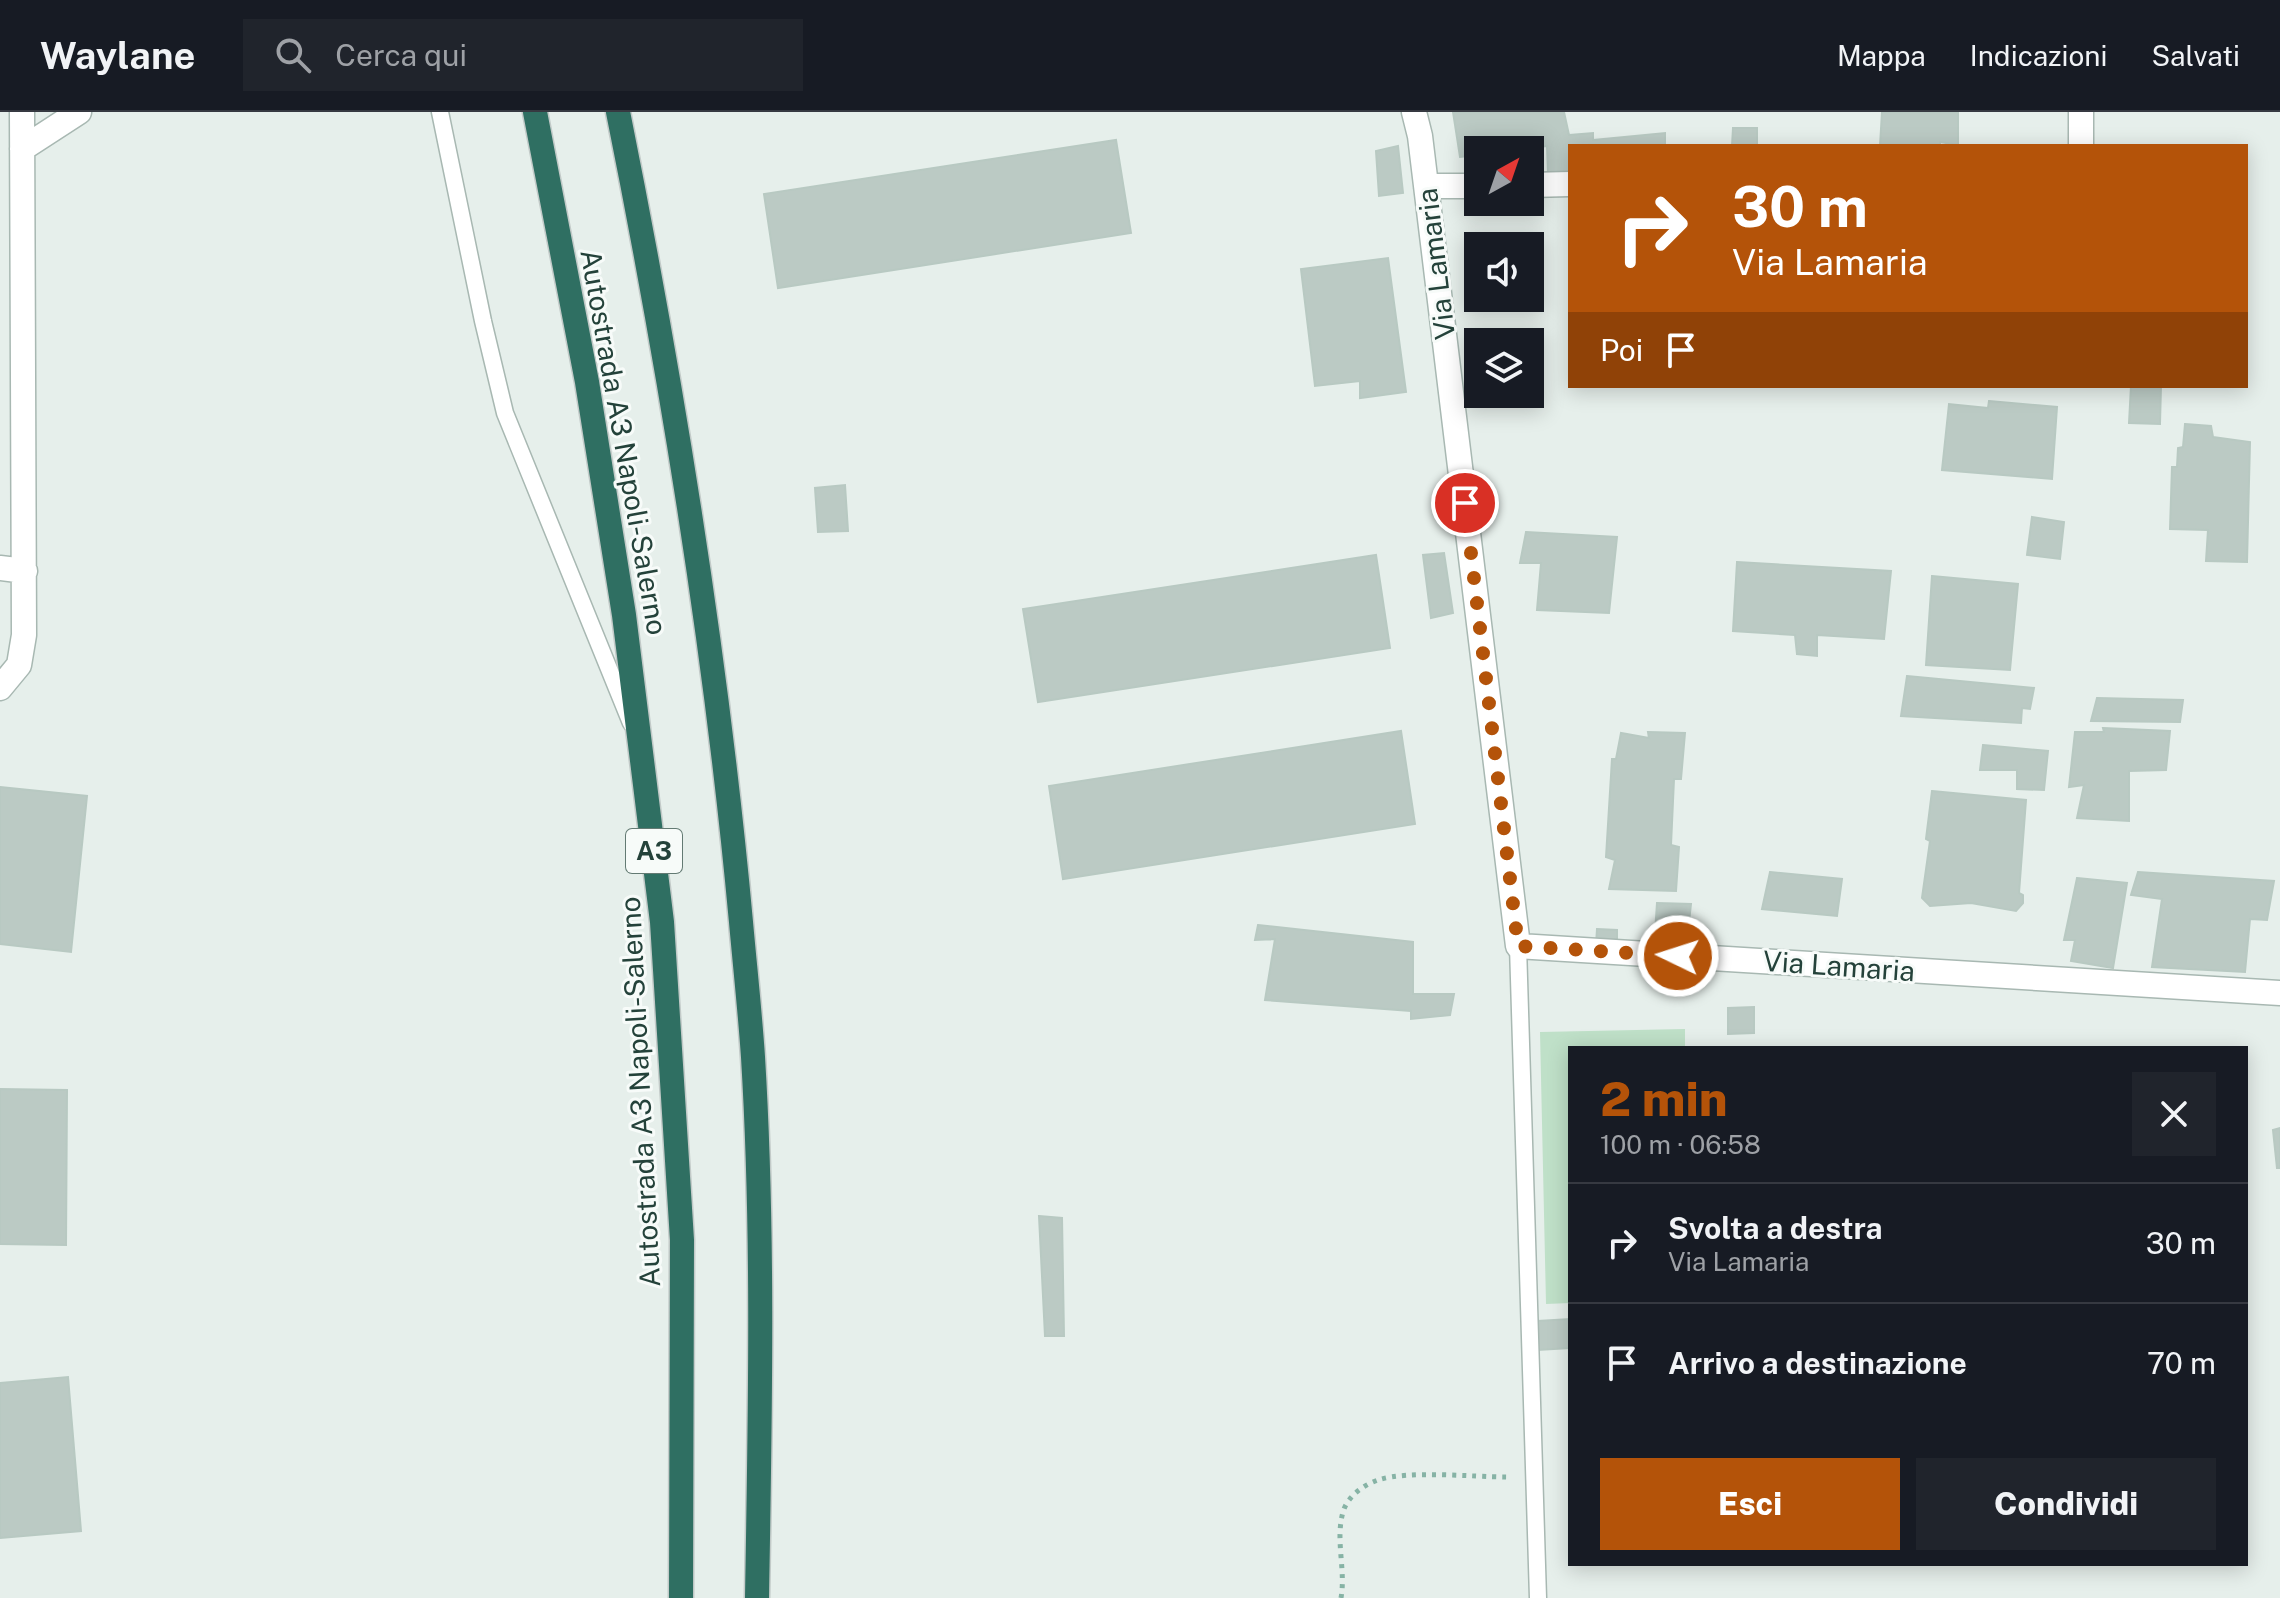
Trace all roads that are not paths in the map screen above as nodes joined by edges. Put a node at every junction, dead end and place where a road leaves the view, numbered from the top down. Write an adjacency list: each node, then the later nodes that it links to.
1 (22, 112): 9 (street)
2 (79, 112): 9 (street)
3 (440, 112): 17 (lane)
4 (535, 112): 17 (highway, Autostrada A3 Napoli-Salerno / A3)
5 (618, 112): 21 (highway, Autostrada A3 Napoli-Salerno)
6 (1414, 112): 12 (street, Via Lamaria)
7 (2081, 112): 8 (street)
8 (2081, 144)
9 (22, 149): 15 (street)
10 (1568, 184): 11 (street)
11 (1544, 185)
12 (1426, 186): 13 (street); 18 (street, Via Lamaria)
13 (1464, 186)
14 (0, 568): 15 (street)
15 (25, 571): 16 (street)
16 (0, 688)
17 (643, 754): 20 (highway, Autostrada A3 Napoli-Salerno / A3)
18 (1518, 946): 19 (street, Via Lamaria); 22 (lane)
19 (2280, 993)
20 (681, 1598)
21 (757, 1598)
22 (1538, 1598)

